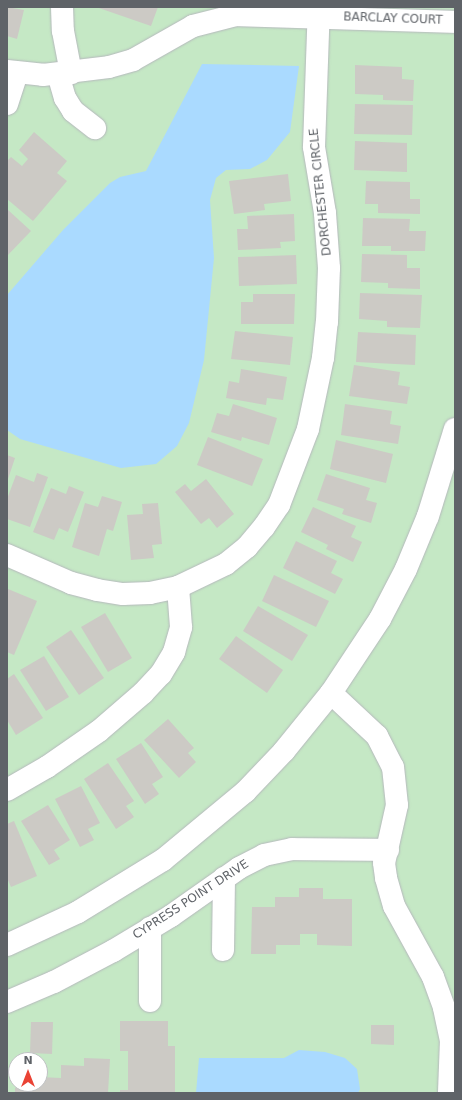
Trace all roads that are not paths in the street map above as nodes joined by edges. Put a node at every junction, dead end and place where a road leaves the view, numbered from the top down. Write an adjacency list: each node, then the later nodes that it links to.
1 (62, 7): 5 (street)
2 (318, 12): 3 (street, BARCLAY COURT); 5 (street, BARCLAY COURT); 10 (street, DORCHESTER CIRCLE)
3 (455, 22)
4 (12, 72): 5 (street, BARCLAY COURT); 6 (street)
5 (65, 74): 7 (street)
6 (7, 104)
7 (95, 128)
8 (455, 429): 11 (street)
9 (7, 555): 10 (street, DORCHESTER CIRCLE)
10 (178, 587): 12 (street)
11 (331, 693): 13 (street); 16 (street)
12 (7, 790)
13 (388, 850): 14 (street, CYPRESS POINT DRIVE); 20 (street)
14 (224, 878): 15 (street, CYPRESS POINT DRIVE); 17 (street)
15 (150, 928): 18 (street); 19 (street, CYPRESS POINT DRIVE)
16 (7, 945)
17 (223, 950)
18 (150, 1001)
19 (7, 1002)
20 (449, 1093)

